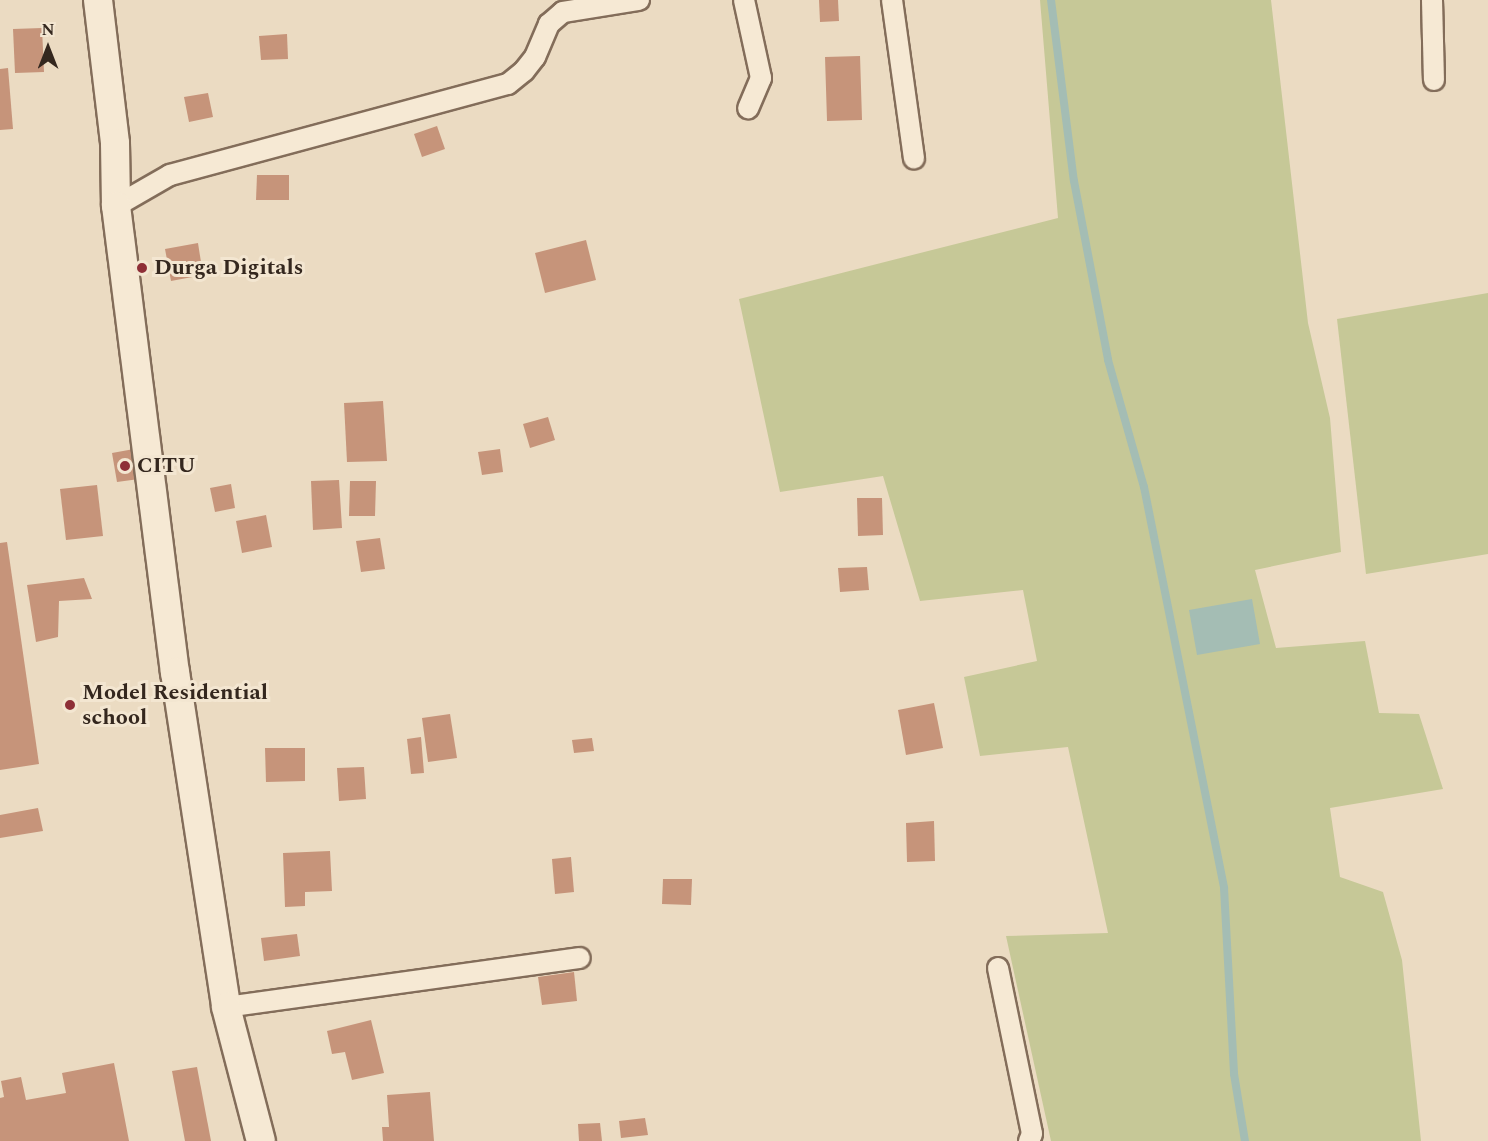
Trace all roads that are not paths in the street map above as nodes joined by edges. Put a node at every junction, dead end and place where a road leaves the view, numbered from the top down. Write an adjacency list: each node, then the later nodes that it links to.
1 (98, 0): 9 (main road)
2 (639, 0): 9 (street)
3 (744, 0): 7 (street)
4 (892, 0): 8 (street)
5 (1432, 0): 6 (street)
6 (1434, 80)
7 (748, 108)
8 (914, 158)
9 (116, 206): 12 (main road)
10 (580, 958): 12 (street)
11 (998, 968): 14 (street)
12 (226, 1007): 13 (main road)
13 (261, 1141)
14 (1029, 1141)

